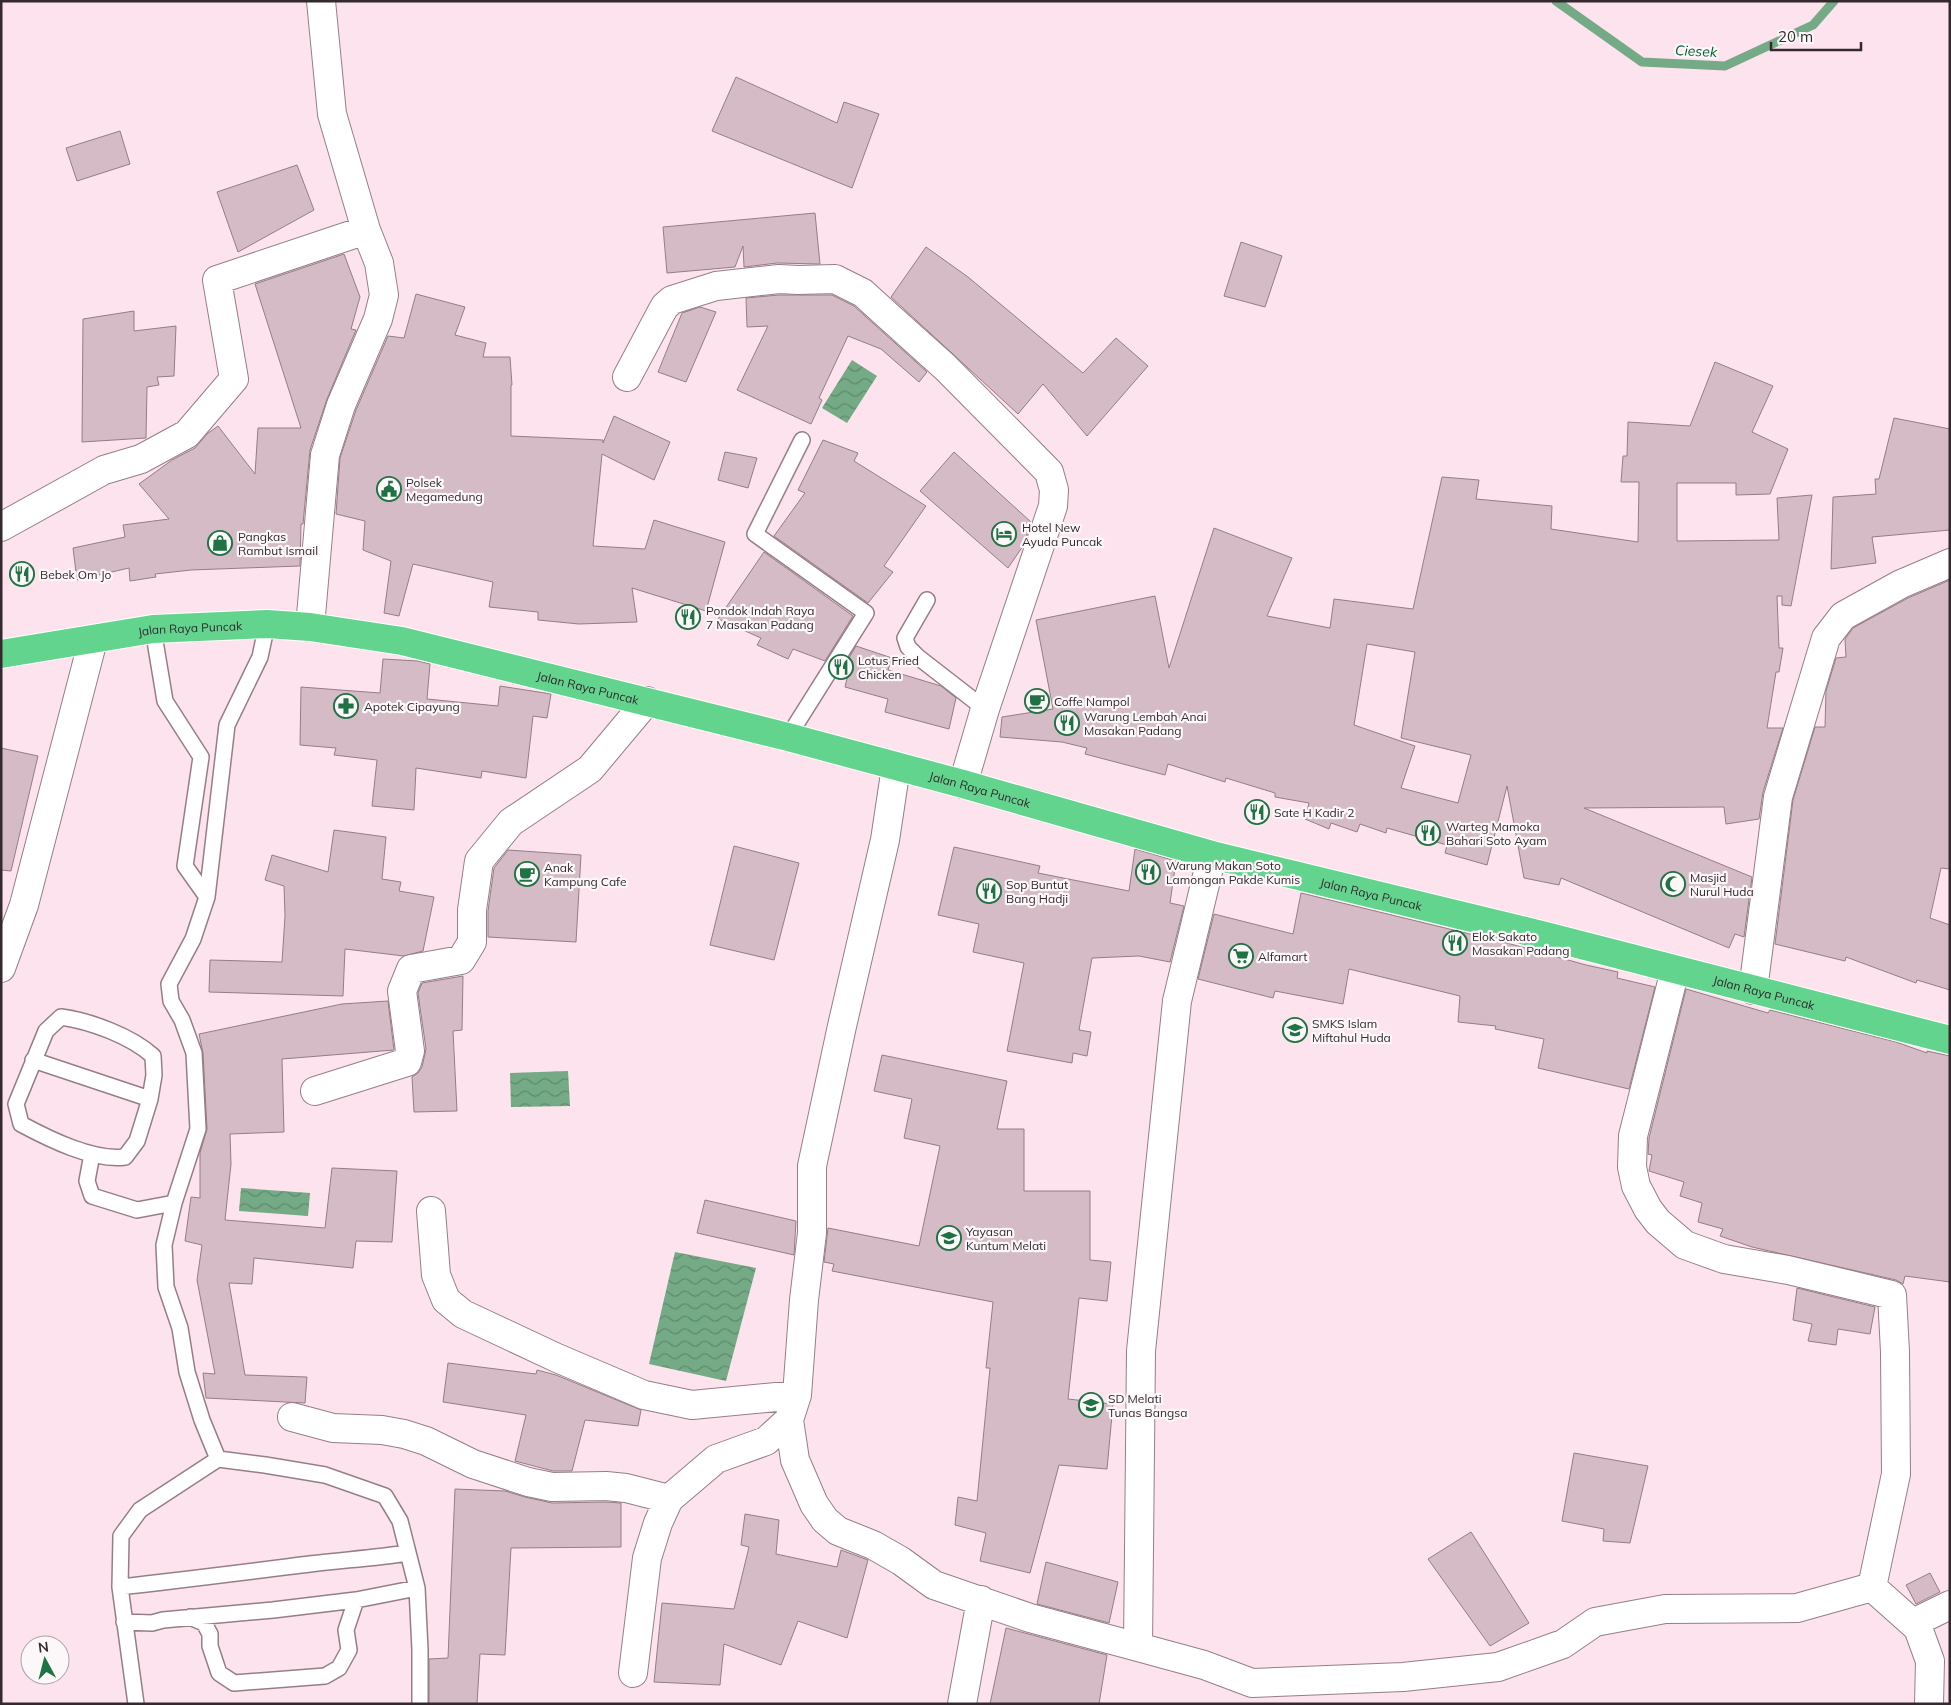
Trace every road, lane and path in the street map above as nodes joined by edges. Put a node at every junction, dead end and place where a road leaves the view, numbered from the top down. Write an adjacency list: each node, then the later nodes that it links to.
1 (321, 1): 2 (street)
2 (366, 230): 5 (street); 9 (street)
3 (627, 377): 14 (street)
4 (802, 440): 15 (lane)
5 (1, 527)
6 (1950, 563): 22 (street)
7 (927, 600): 14 (lane)
8 (267, 624): 9 (highway, Jalan Raya Puncak); 10 (highway, Jalan Raya Puncak); 19 (lane)
9 (310, 627): 13 (highway, Jalan Raya Puncak)
10 (153, 629): 11 (highway, Jalan Raya Puncak); 19 (lane)
11 (93, 640): 12 (highway, Jalan Raya Puncak); 20 (street)
12 (1, 654)
13 (647, 701): 15 (highway, Jalan Raya Puncak); 25 (street)
14 (985, 709): 17 (street)
15 (788, 737): 16 (highway, Jalan Raya Puncak)
16 (896, 767): 17 (highway, Jalan Raya Puncak); 30 (street)
17 (963, 784): 18 (highway, Jalan Raya Puncak)
18 (1212, 854): 21 (highway, Jalan Raya Puncak); 44 (street)
19 (207, 897): 28 (lane)
20 (1, 968)
21 (1675, 970): 22 (highway, Jalan Raya Puncak); 36 (street)
22 (1753, 990): 23 (highway, Jalan Raya Puncak)
23 (1950, 1040)
24 (33, 1060): 26 (lane); 26 (lane); 27 (lane)
25 (315, 1091)
26 (150, 1099): 27 (lane)
27 (92, 1154): 28 (lane)
28 (174, 1203): 32 (lane)
29 (431, 1211): 30 (street)
30 (793, 1407): 33 (street); 39 (street)
31 (292, 1417): 33 (street)
32 (218, 1460): 34 (lane); 35 (lane)
33 (669, 1499): 46 (street)
34 (408, 1553): 35 (lane); 37 (lane)
35 (120, 1587): 42 (lane)
36 (1872, 1587): 43 (street); 44 (street)
37 (417, 1588): 38 (lane); 48 (lane)
38 (356, 1600): 41 (lane); 41 (lane)
39 (981, 1600): 44 (street); 49 (street)
40 (1950, 1605): 43 (street)
41 (190, 1617): 42 (lane)
42 (124, 1622): 47 (lane)
43 (1913, 1623): 45 (street)
44 (1138, 1647)
45 (1940, 1662): 50 (street)
46 (633, 1673)
47 (136, 1704)
48 (420, 1704)
49 (962, 1704)
50 (1929, 1704)

